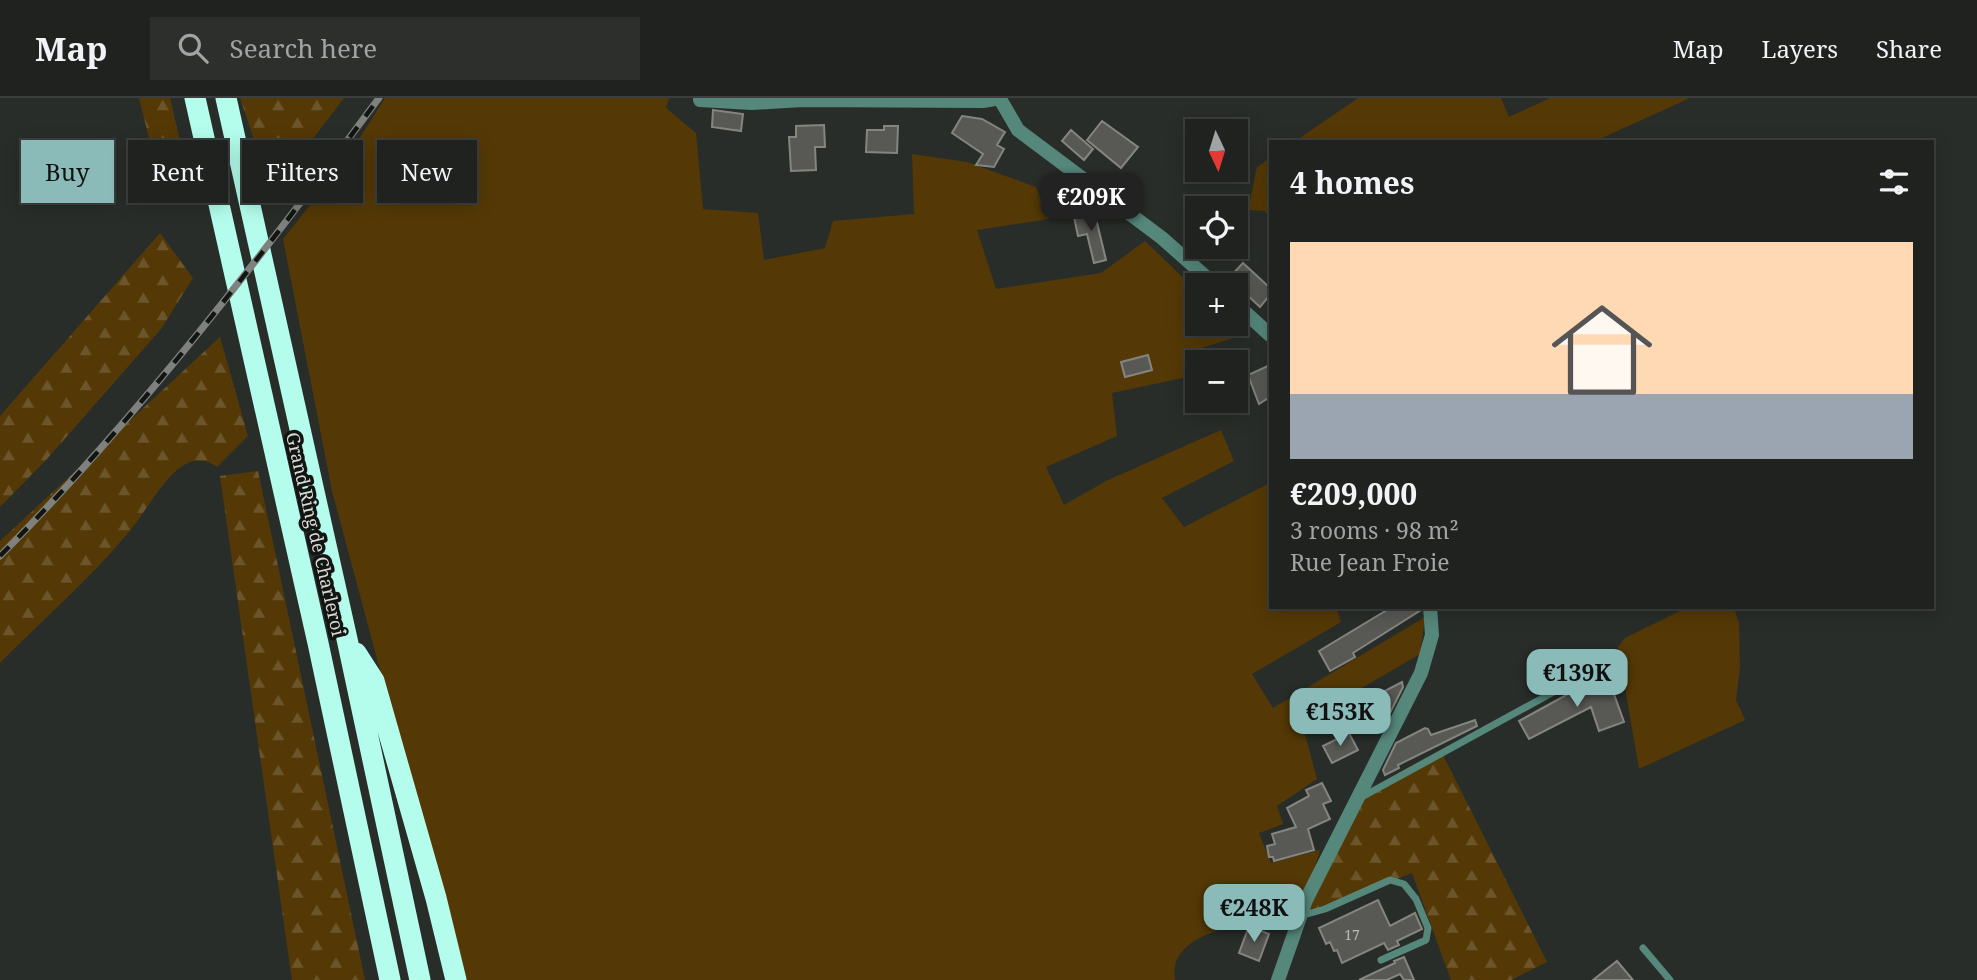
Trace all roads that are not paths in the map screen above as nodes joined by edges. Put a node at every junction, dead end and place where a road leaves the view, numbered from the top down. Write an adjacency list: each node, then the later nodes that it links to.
1 (195, 98): 15 (highway, Grand Ring de Charleroi)
2 (226, 98): 9 (highway, Grand Ring de Charleroi)
3 (1000, 98): 4 (street); 5 (street)
4 (700, 100)
5 (1201, 273)
6 (1248, 315): 7 (street)
7 (1269, 334)
8 (1430, 609): 11 (street)
9 (347, 639): 16 (highway, Grand Ring de Charleroi); 17 (highway)
10 (1559, 689): 11 (lane)
11 (1356, 800): 12 (street)
12 (1300, 916): 14 (lane); 18 (street)
13 (1643, 948): 19 (lane)
14 (1381, 960)
15 (390, 980)
16 (420, 980)
17 (456, 980)
18 (1278, 980)
19 (1670, 980)

